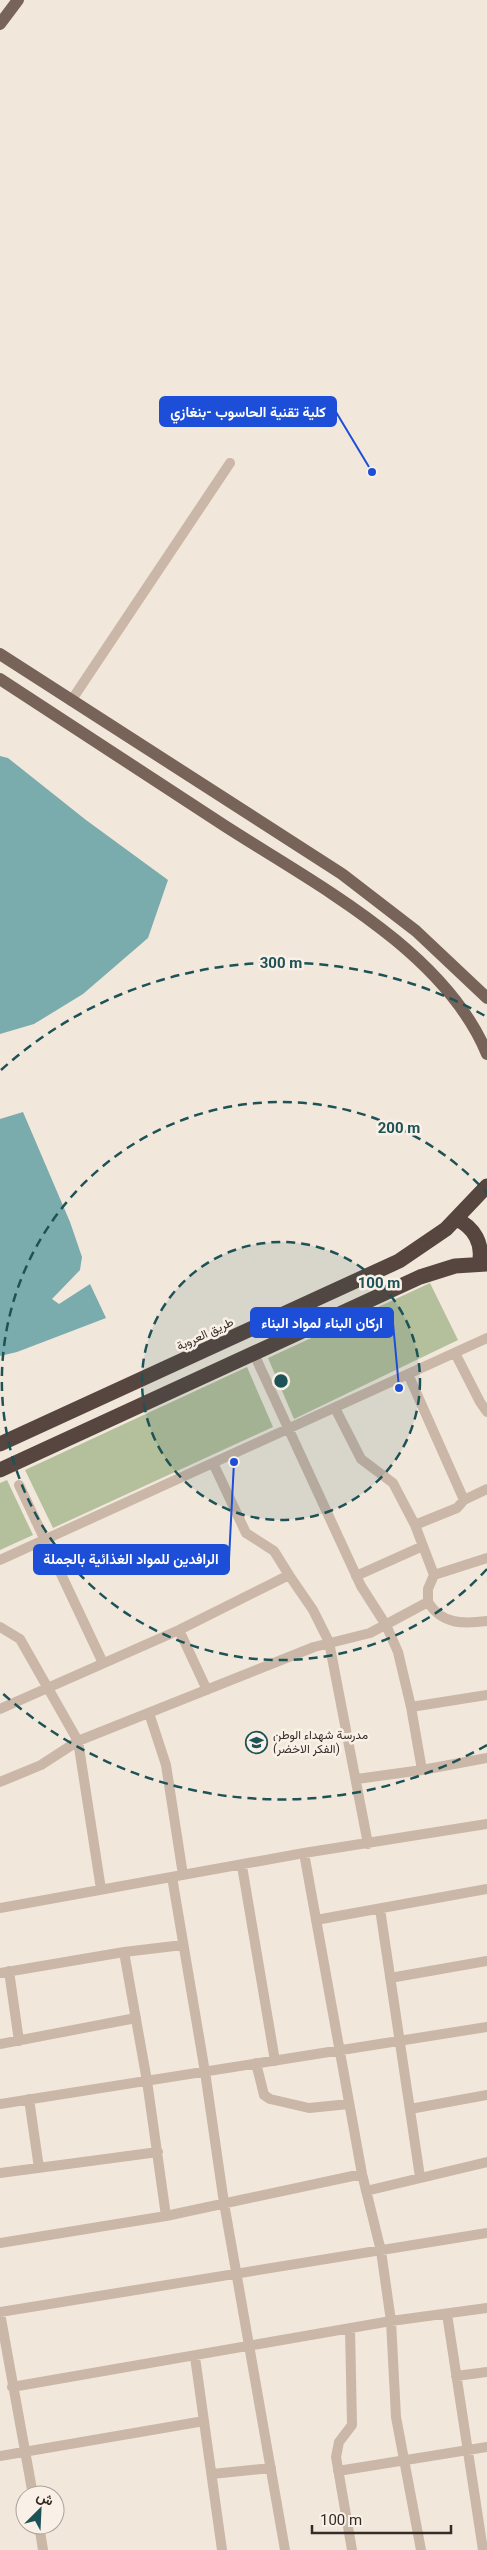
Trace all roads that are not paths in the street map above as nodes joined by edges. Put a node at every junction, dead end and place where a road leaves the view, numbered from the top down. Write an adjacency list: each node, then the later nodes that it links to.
1 (18, 0): 2 (main road)
2 (0, 24)
3 (230, 463): 6 (street)
4 (0, 654): 6 (main road)
5 (0, 679): 8 (main road)
6 (71, 701): 7 (main road)
7 (487, 998)
8 (487, 1054)
9 (487, 1186): 10 (highway, طريق العروبة)
10 (456, 1219): 11 (highway); 19 (highway, طريق العروبة)
11 (483, 1264): 14 (highway)
12 (487, 1338): 13 (street)
13 (455, 1353): 15 (street); 17 (street)
14 (254, 1354): 18 (street); 21 (highway)
15 (408, 1374): 16 (street); 24 (street)
16 (335, 1408): 18 (street); 25 (street)
17 (487, 1412)
18 (287, 1429): 20 (street); 32 (street)
19 (0, 1444)
20 (213, 1463): 26 (street); 30 (street)
21 (0, 1470)
22 (19, 1486): 26 (street)
23 (487, 1490): 24 (street)
24 (464, 1500): 25 (street)
25 (415, 1525): 27 (street)
26 (45, 1540): 29 (street); 39 (street)
27 (423, 1546): 31 (street); 32 (street)
28 (487, 1558): 31 (street)
29 (0, 1560)
30 (289, 1574): 37 (street); 38 (street)
31 (434, 1575): 33 (street)
32 (356, 1576): 35 (street)
33 (428, 1602): 34 (street); 35 (street)
34 (487, 1621)
35 (386, 1626): 38 (street); 43 (street)
36 (0, 1627): 40 (street)
37 (179, 1630): 39 (street); 41 (street)
38 (330, 1642): 41 (street); 49 (street)
39 (103, 1663): 40 (street)
40 (48, 1686): 44 (street); 46 (street)
41 (207, 1690): 45 (street)
42 (487, 1695): 43 (street)
43 (411, 1707): 48 (street)
44 (0, 1708)
45 (149, 1713): 46 (street); 55 (street)
46 (78, 1741): 50 (street); 57 (street)
47 (487, 1758): 48 (street)
48 (422, 1770): 49 (street)
49 (357, 1779): 52 (street)
50 (0, 1782)
51 (487, 1824): 52 (street)
52 (368, 1844): 53 (street)
53 (304, 1853): 54 (street); 61 (street)
54 (242, 1866): 55 (street); 73 (street)
55 (183, 1875): 56 (street)
56 (172, 1877): 57 (street); 62 (street)
57 (101, 1889): 59 (street)
58 (487, 1889): 60 (street)
59 (0, 1908)
60 (380, 1909): 61 (street); 66 (street)
61 (316, 1920): 72 (street)
62 (183, 1945): 63 (street); 75 (street)
63 (124, 1952): 65 (street); 67 (street)
64 (487, 1961): 66 (street)
65 (4, 1972): 69 (street)
66 (390, 1978): 70 (street)
67 (136, 2018): 69 (street); 76 (street)
68 (487, 2027): 70 (street)
69 (19, 2041): 71 (street)
70 (399, 2041): 72 (street); 81 (street)
71 (0, 2044)
72 (340, 2050): 73 (street); 80 (street)
73 (275, 2061): 74 (street)
74 (256, 2064): 75 (street); 80 (street)
75 (205, 2072): 76 (street); 89 (street)
76 (147, 2081): 78 (street); 82 (street)
77 (487, 2095): 81 (street)
78 (29, 2099): 79 (street); 84 (street)
79 (0, 2104)
80 (349, 2104): 86 (street)
81 (410, 2109): 87 (street)
82 (158, 2152): 84 (street); 90 (street)
83 (487, 2162): 87 (street)
84 (39, 2168): 85 (street)
85 (0, 2173)
86 (362, 2174): 88 (street); 89 (street)
87 (420, 2177): 88 (street)
88 (366, 2190): 93 (street)
89 (224, 2204): 90 (street); 94 (street)
90 (166, 2216): 92 (street)
91 (487, 2233): 93 (street)
92 (0, 2244)
93 (381, 2250): 94 (street); 98 (street)
94 (238, 2274): 96 (street); 100 (street)
95 (487, 2308): 97 (street)
96 (0, 2313): 104 (street)
97 (447, 2314): 98 (street); 103 (street)
98 (391, 2321): 99 (street); 110 (street)
99 (350, 2328): 100 (street); 112 (street)
100 (250, 2346): 101 (street); 111 (street)
101 (195, 2356): 104 (street); 105 (street)
102 (487, 2372): 103 (street)
103 (456, 2376): 107 (street)
104 (12, 2387): 108 (street)
105 (204, 2421): 108 (street); 113 (street)
106 (487, 2447): 107 (street)
107 (468, 2450): 110 (street); 115 (street)
108 (25, 2451): 109 (street); 114 (street)
109 (0, 2456)
110 (404, 2460): 112 (street); 121 (street)
111 (271, 2468): 113 (street); 119 (street)
112 (338, 2471): 120 (street)
113 (212, 2474): 118 (street)
114 (31, 2485)
115 (482, 2509): 122 (street)
116 (41, 2535): 117 (street)
117 (43, 2550)
118 (222, 2550)
119 (285, 2550)
120 (352, 2550)
121 (421, 2550)
122 (483, 2550)

